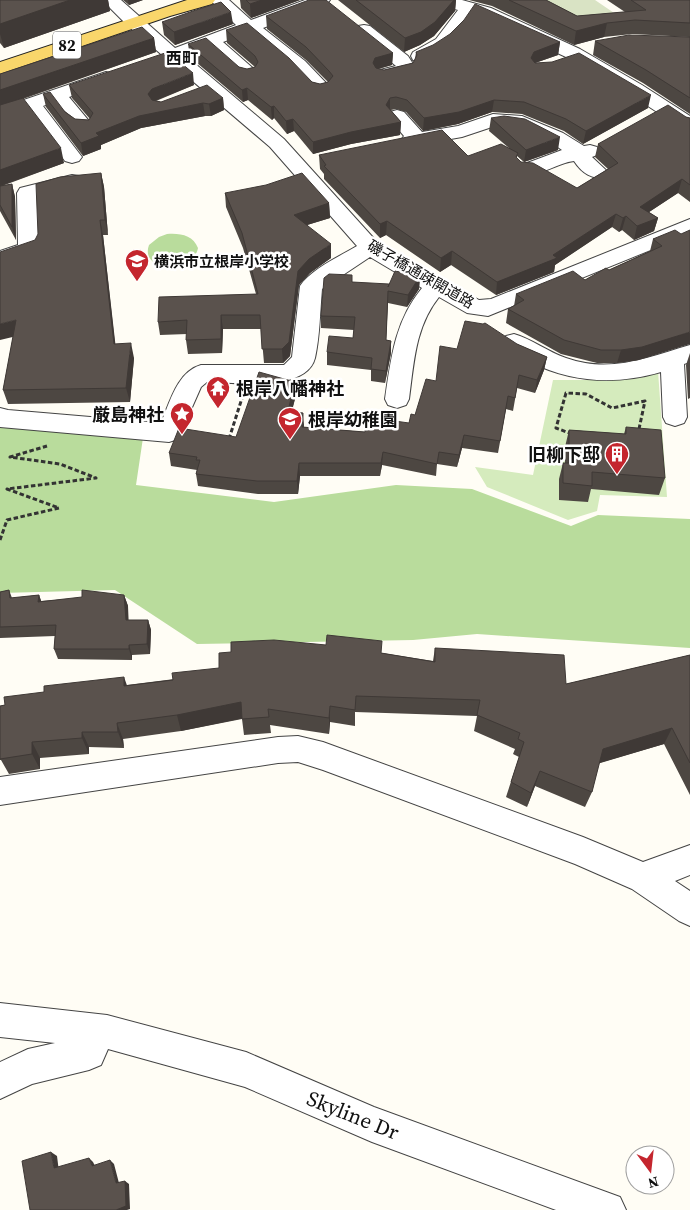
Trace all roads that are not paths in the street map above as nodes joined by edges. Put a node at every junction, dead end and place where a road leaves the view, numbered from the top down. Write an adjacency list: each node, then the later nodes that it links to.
1 (110, 0): 8 (street, 磯子橋通疎開道路)
2 (206, 0): 8 (main road, 82)
3 (219, 0): 9 (street)
4 (443, 0): 6 (street)
5 (326, 2): 9 (street)
6 (469, 7): 12 (street); 14 (street)
7 (348, 18): 14 (street)
8 (134, 22): 13 (street, 磯子橋通疎開道路); 16 (main road, 82)
9 (250, 27): 10 (street); 20 (street)
10 (211, 41): 13 (street); 18 (street)
11 (596, 46): 12 (street)
12 (576, 55): 15 (street); 25 (street)
13 (162, 58): 33 (street, 磯子橋通疎開道路)
14 (401, 60): 19 (street)
15 (555, 64)
16 (0, 68)
17 (126, 70): 21 (street)
18 (248, 74)
19 (384, 75)
20 (321, 89)
21 (57, 94): 22 (street); 26 (street)
22 (31, 103): 23 (street); 31 (street)
23 (0, 114)
24 (397, 116): 27 (street)
25 (690, 125)
26 (84, 127)
27 (417, 139): 29 (street); 30 (street)
28 (606, 142): 30 (street)
29 (389, 145)
30 (580, 154): 34 (street); 35 (street)
31 (72, 157)
32 (318, 161): 33 (street)
33 (297, 167): 38 (street, 磯子橋通疎開道路)
34 (526, 170)
35 (599, 173)
36 (85, 178): 39 (street)
37 (690, 226): 41 (street, 磯子橋通疎開道路)
38 (370, 248): 40 (street, 磯子橋通疎開道路); 44 (street)
39 (0, 259)
40 (436, 286): 41 (street, 磯子橋通疎開道路); 43 (street)
41 (475, 308): 42 (street)
42 (681, 356): 45 (street)
43 (397, 399)
44 (0, 417)
45 (675, 417)
46 (0, 791): 48 (street)
47 (690, 860): 48 (street)
48 (643, 878): 49 (street)
49 (690, 910)
50 (0, 1020): 51 (street, Skyline Dr)
51 (97, 1031): 52 (street); 53 (street, Skyline Dr)
52 (0, 1081)
53 (607, 1210)

